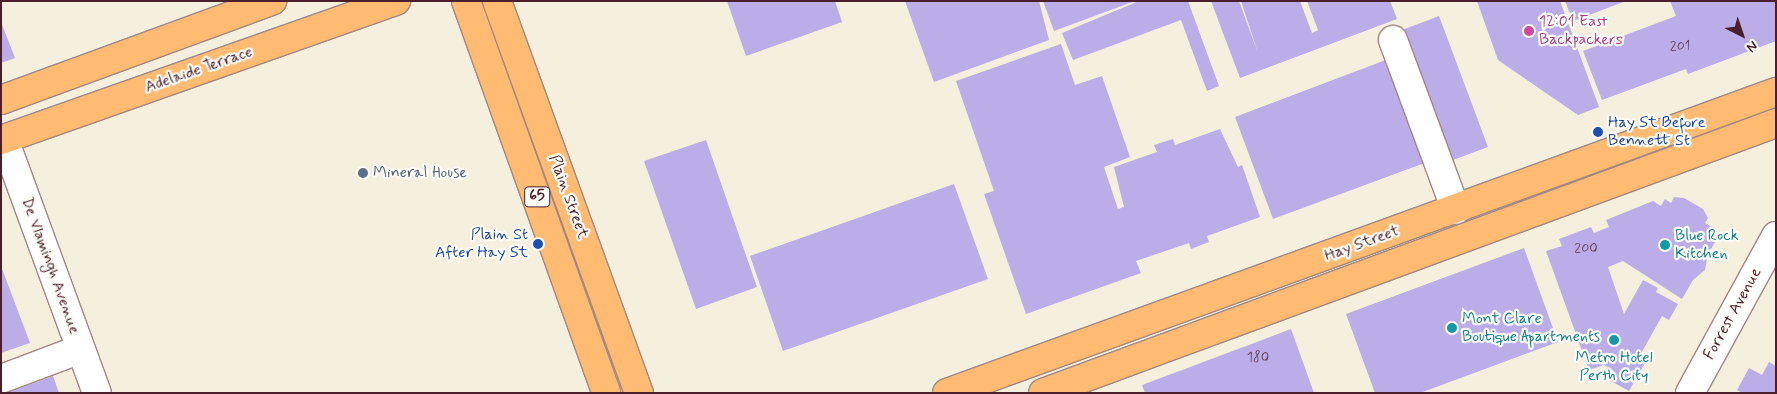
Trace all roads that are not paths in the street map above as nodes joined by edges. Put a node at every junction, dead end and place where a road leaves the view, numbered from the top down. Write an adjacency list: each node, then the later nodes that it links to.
1 (272, 1): 7 (main road)
2 (396, 1): 9 (main road, Adelaide Terrace)
3 (466, 1): 15 (main road, Plain Street / 65)
4 (497, 1): 16 (main road, Plain Street / 65)
5 (1393, 40): 10 (street)
6 (1776, 92): 10 (main road, Hay Street)
7 (1, 100)
8 (1776, 123): 18 (main road, Hay Street)
9 (2, 139): 12 (street, De Vlamingh Avenue)
10 (1456, 210): 17 (main road, Hay Street)
11 (1776, 236): 19 (street, Forrest Avenue)
12 (81, 349): 13 (street); 14 (street, De Vlamingh Avenue)
13 (1, 379)
14 (97, 393)
15 (606, 393)
16 (639, 393)
17 (947, 393)
18 (1043, 393)
19 (1690, 393)

